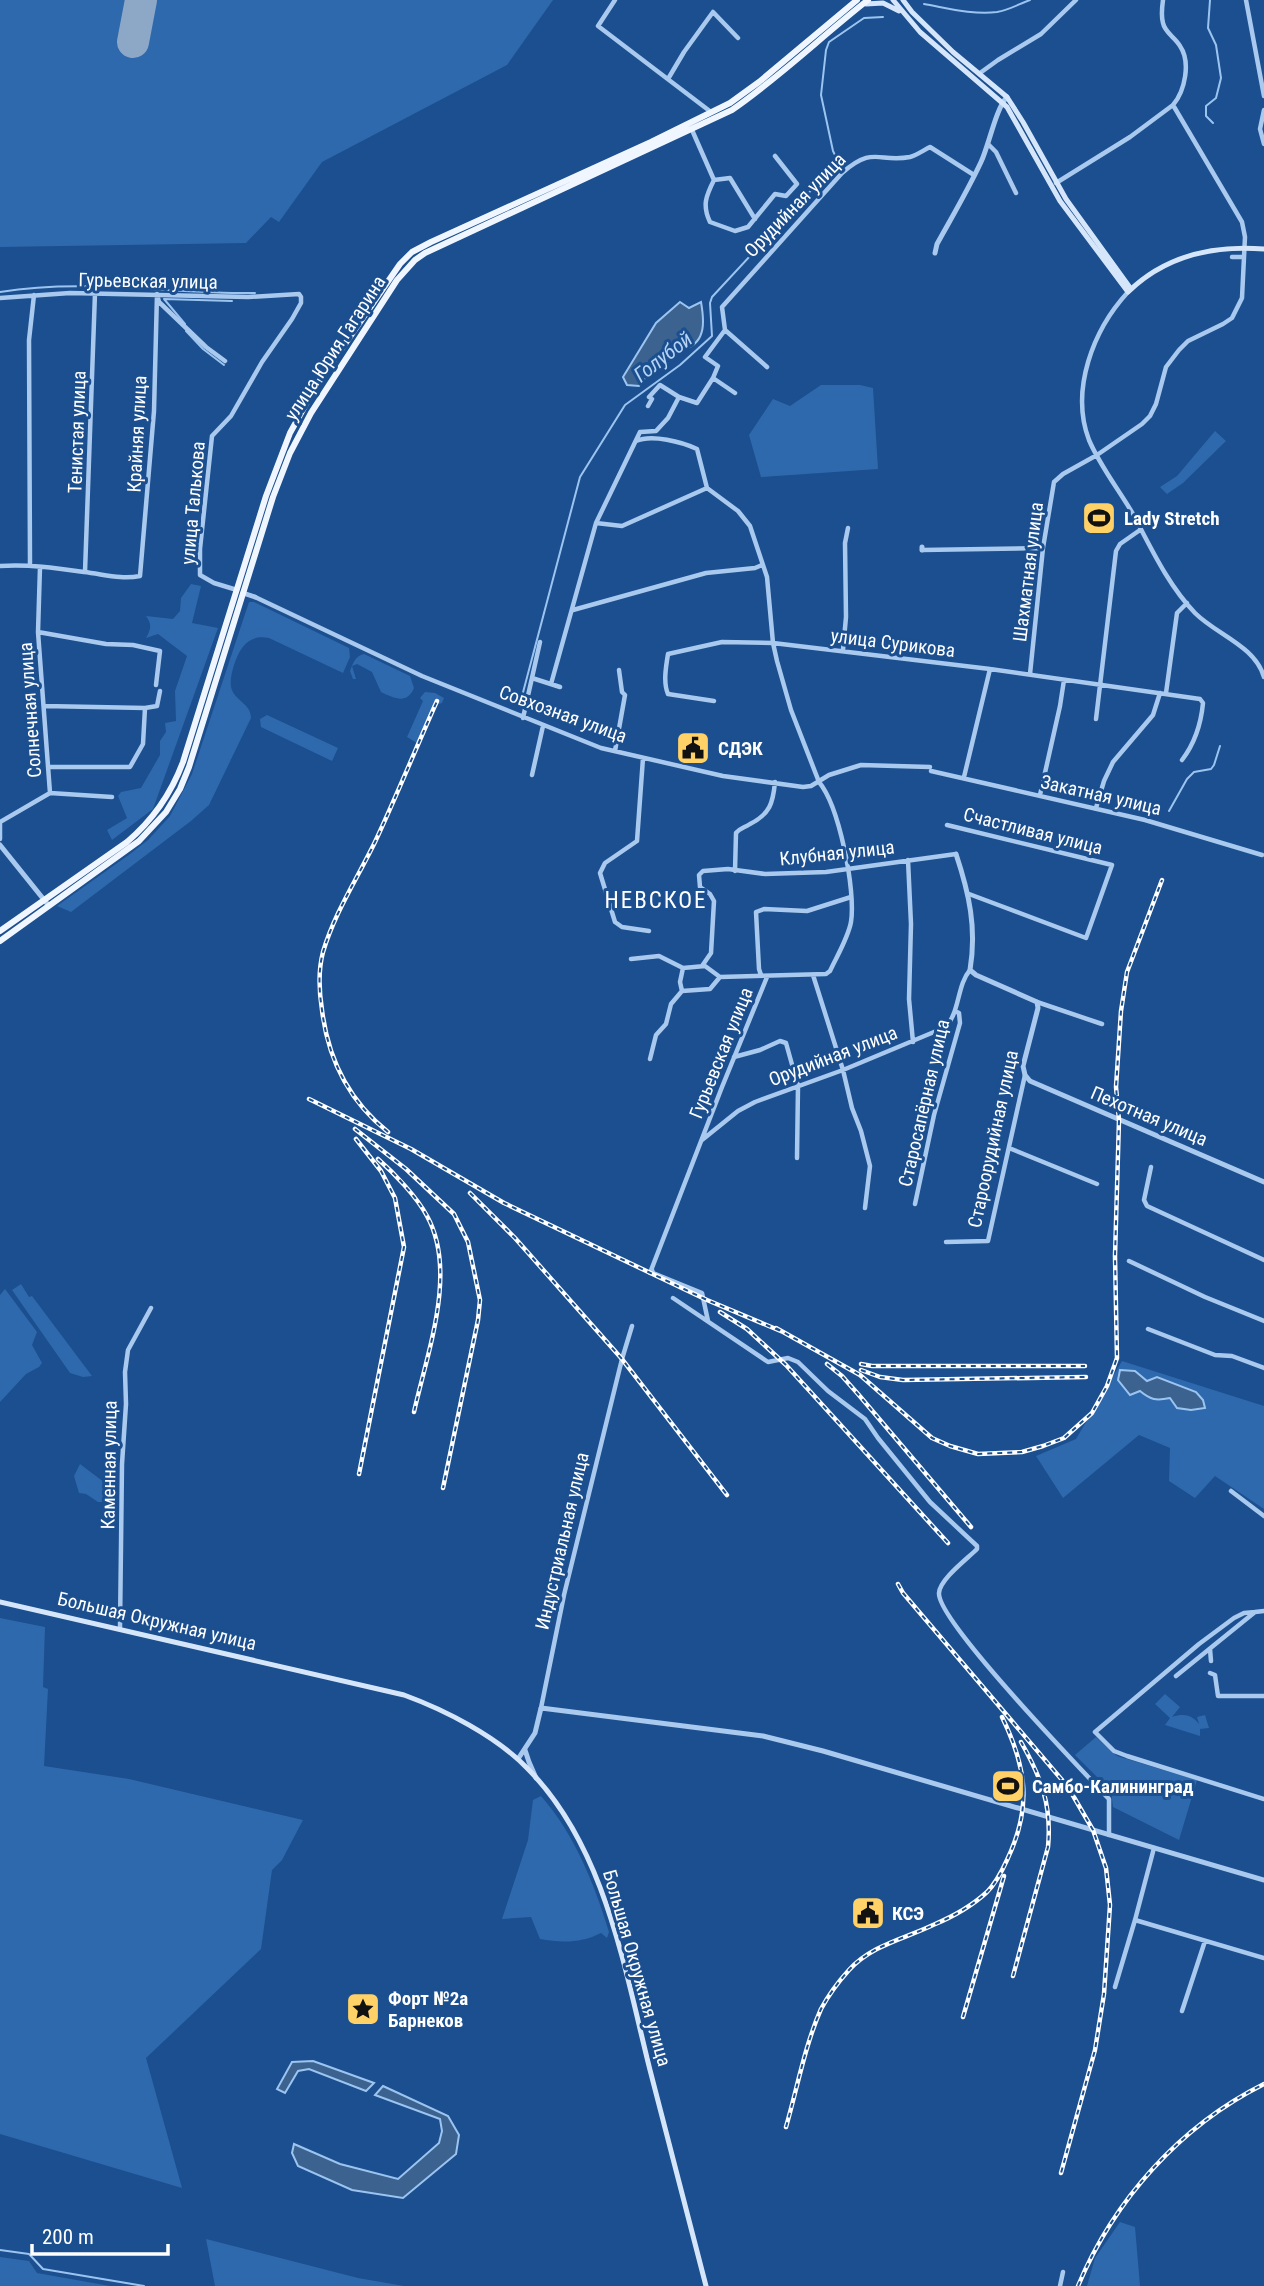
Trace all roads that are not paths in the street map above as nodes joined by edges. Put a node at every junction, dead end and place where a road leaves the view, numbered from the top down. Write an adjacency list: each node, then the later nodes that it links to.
1 (615, 0): 11 (street)
2 (893, 0): 8 (main road)
3 (905, 0): 10 (main road)
4 (1076, 0): 10 (street)
5 (1163, 0): 14 (street)
6 (1246, 0): 12 (street)
7 (863, 1): 8 (main road); 16 (main road, улица Юрия Гагарина)
8 (905, 17): 13 (main road)
9 (738, 38): 11 (street)
10 (980, 73): 13 (main road)
11 (668, 79): 16 (street)
12 (1264, 96)
13 (1004, 99): 19 (street); 23 (main road); 31 (main road)
14 (1173, 105): 23 (street); 26 (street, Шахматная улица)
15 (1264, 110): 18 (street)
16 (714, 116): 17 (main road, улица Юрия Гагарина); 57 (main road, улица Юрия Гагарина)
17 (692, 130): 22 (street); 57 (main road, улица Юрия Гагарина)
18 (1264, 144)
19 (989, 145): 21 (street); 24 (street)
20 (775, 156): 25 (street)
21 (974, 175): 28 (street); 37 (street, Орудийная улица)
22 (715, 180): 25 (street); 25 (street)
23 (1056, 183): 31 (main road)
24 (1016, 193)
25 (755, 219)
26 (1245, 248): 27 (main road); 30 (street, Шахматная улица); 31 (main road)
27 (1264, 249)
28 (935, 253)
29 (1233, 257): 30 (street)
30 (1244, 257): 45 (street, Шахматная улица)
31 (1129, 291): 45 (street)
32 (95, 293): 34 (street, Гурьевская улица); 35 (street, Гурьевская улица); 56 (street, Тенистая улица)
33 (295, 293): 34 (street, Гурьевская улица); 57 (street, улица Талькова)
34 (157, 294): 38 (street); 56 (street, Крайняя улица)
35 (34, 295): 36 (street, Гурьевская улица); 52 (street)
36 (0, 298)
37 (725, 330): 39 (street); 40 (street)
38 (225, 361)
39 (767, 367)
40 (713, 377): 41 (street); 42 (street)
41 (735, 393)
42 (679, 397): 43 (street); 44 (street)
43 (648, 407)
44 (636, 441): 46 (street); 47 (street)
45 (1097, 455): 49 (street); 50 (street, Шахматная улица)
46 (707, 488): 47 (street); 53 (street)
47 (596, 523): 60 (street)
48 (848, 528): 64 (street)
49 (1140, 530): 59 (street); 72 (street)
50 (1043, 548): 51 (street); 67 (street, Шахматная улица)
51 (922, 549)
52 (30, 564): 54 (street); 55 (street)
53 (762, 565): 60 (street); 63 (street)
54 (0, 566)
55 (40, 567): 56 (street); 61 (street, Солнечная улица)
56 (85, 572)
57 (239, 592): 58 (street, Совхозная улица); 107 (main road, улица Юрия Гагарина)
58 (255, 597): 80 (street, Совхозная улица)
59 (1187, 603): 68 (street); 76 (street)
60 (573, 610): 71 (street)
61 (38, 632): 73 (street); 78 (street, Солнечная улица)
62 (540, 642): 69 (street)
63 (773, 643): 64 (street, улица Сурикова); 77 (street, улица Сурикова); 91 (street)
64 (844, 650): 65 (street, улица Сурикова)
65 (990, 669): 67 (street, улица Сурикова); 89 (street)
66 (619, 670): 83 (street)
67 (1030, 674): 70 (street, улица Сурикова)
68 (1264, 677)
69 (532, 678): 71 (street); 80 (street)
70 (1064, 680): 72 (street, улица Сурикова); 93 (street)
71 (551, 684): 74 (street)
72 (1100, 684): 76 (street, улица Сурикова); 81 (street)
73 (156, 685)
74 (560, 687)
75 (160, 691): 79 (street)
76 (1163, 693): 85 (street, улица Сурикова); 95 (street)
77 (714, 701)
78 (44, 706): 79 (street); 86 (street, Солнечная улица)
79 (145, 708): 86 (street)
80 (523, 718): 82 (street, Совхозная улица)
81 (1096, 719)
82 (542, 726): 83 (street, Совхозная улица); 88 (street)
83 (615, 751): 84 (street, Совхозная улица)
84 (643, 758): 90 (street, Совхозная улица); 109 (street)
85 (1182, 760)
86 (49, 767): 92 (street, Солнечная улица)
87 (931, 769): 89 (street, Закатная улица); 91 (street, Совхозная улица)
88 (532, 775)
89 (964, 777): 93 (street, Закатная улица)
90 (775, 782): 91 (street, Совхозная улица); 104 (street)
91 (819, 782): 103 (street)
92 (50, 793): 94 (street); 96 (street, Солнечная улица)
93 (1040, 796): 95 (street, Закатная улица)
94 (112, 797)
95 (1096, 808): 101 (street, Закатная улица)
96 (0, 823): 98 (street)
97 (947, 825): 105 (street, Счастливая улица)
98 (0, 839)
99 (0, 845): 107 (street)
100 (956, 854): 102 (street, Клубная улица); 105 (street, Орудийная улица)
101 (1262, 855)
102 (908, 860): 103 (street, Клубная улица); 122 (street)
103 (848, 868): 104 (street, Клубная улица); 106 (street)
104 (735, 871): 112 (street, Клубная улица)
105 (969, 894): 114 (street, Орудийная улица)
106 (851, 897): 115 (street); 116 (street)
107 (47, 903): 108 (main road); 110 (main road)
108 (0, 931)
109 (649, 931)
110 (0, 941)
111 (631, 959): 113 (street)
112 (702, 966): 113 (street); 117 (street)
113 (683, 968): 118 (street)
114 (970, 970): 119 (street); 120 (street, Орудийная улица)
115 (813, 975): 116 (street); 125 (street)
116 (764, 976): 117 (street); 123 (street, Гурьевская улица)
117 (720, 977): 118 (street)
118 (682, 991): 124 (street)
119 (1037, 1002): 121 (street); 126 (street, Староорудийная улица)
120 (955, 1011): 122 (street, Орудийная улица); 134 (street, Старосапёрная улица)
121 (1102, 1024)
122 (912, 1042): 125 (street, Орудийная улица)
123 (734, 1057): 127 (street); 128 (street, Гурьевская улица)
124 (650, 1059)
125 (843, 1070): 127 (street, Орудийная улица); 135 (street)
126 (1025, 1074): 129 (street, Староорудийная улица); 132 (street, Пехотная улица)
127 (798, 1086): 128 (street, Орудийная улица); 130 (street)
128 (702, 1140): 142 (street)
129 (1009, 1148): 133 (street); 136 (street, Староорудийная улица)
130 (797, 1158)
131 (1151, 1167): 137 (street)
132 (1264, 1182)
133 (1097, 1184)
134 (915, 1204)
135 (865, 1208)
136 (946, 1242)
137 (1264, 1260)
138 (1129, 1261): 141 (street)
139 (673, 1298): 142 (street)
140 (151, 1308): 151 (street, Каменная улица)
141 (1264, 1321)
142 (708, 1322): 162 (street)
143 (632, 1326): 157 (street, Индустриальная улица)
144 (1148, 1329): 145 (street)
145 (1264, 1368)
146 (1231, 1490): 147 (street)
147 (1264, 1516)
148 (0, 1602): 151 (main road, Большая Окружная улица)
149 (1264, 1611): 150 (street)
150 (1255, 1612): 152 (street); 161 (street)
151 (120, 1629): 159 (main road, Большая Окружная улица)
152 (1210, 1648): 153 (street); 155 (street)
153 (1211, 1661)
154 (1210, 1673): 156 (street)
155 (1176, 1675)
156 (1264, 1696)
157 (541, 1707): 158 (street, Индустриальная улица); 162 (street)
158 (525, 1750): 159 (street, Индустриальная улица); 160 (street)
159 (518, 1759): 160 (main road, Большая Окружная улица)
160 (536, 1778): 171 (main road, Большая Окружная улица)
161 (1264, 1799)
162 (1110, 1835): 163 (street)
163 (1154, 1848): 164 (street); 165 (street)
164 (1264, 1880)
165 (1135, 1920): 166 (street); 168 (street)
166 (1205, 1941): 167 (street); 169 (street)
167 (1264, 1958)
168 (1115, 1987)
169 (1182, 2011)
170 (1063, 2272): 172 (street)
171 (706, 2286)
172 (1060, 2286)

